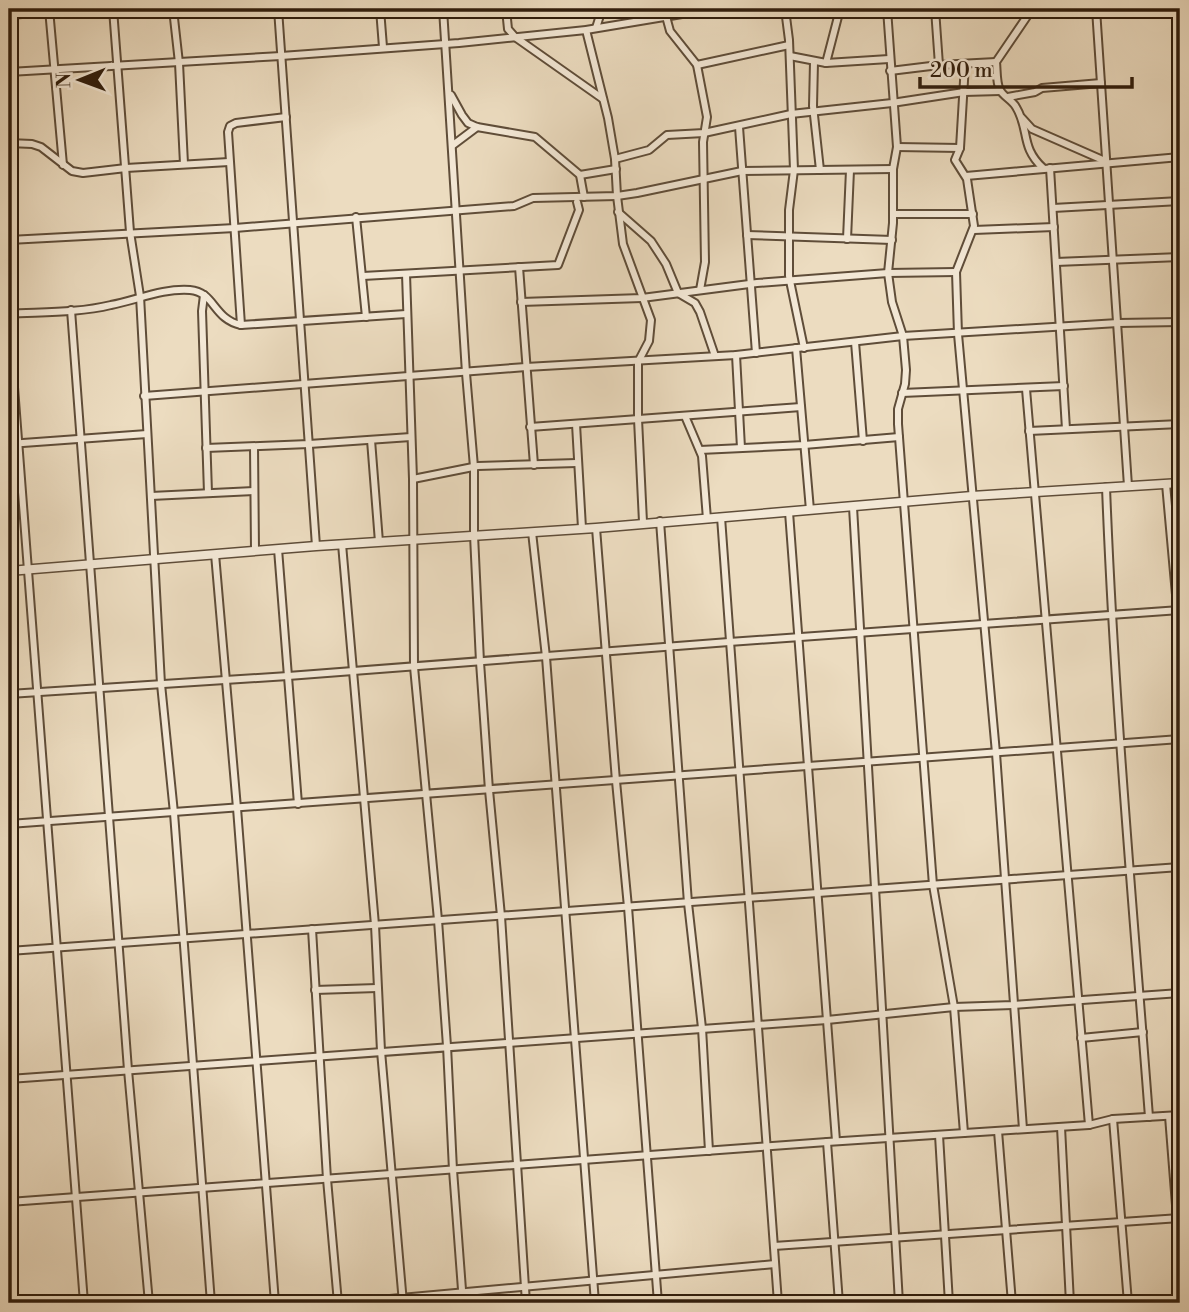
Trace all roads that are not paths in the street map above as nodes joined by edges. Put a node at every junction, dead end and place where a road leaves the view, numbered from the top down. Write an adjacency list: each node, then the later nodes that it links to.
1 (113, 9): 36 (street)
2 (173, 9): 31 (street)
3 (278, 9): 26 (street)
4 (380, 9): 25 (street)
5 (443, 9): 23 (street)
6 (506, 9): 22 (street)
7 (602, 9): 20 (street)
8 (664, 9): 19 (street)
9 (712, 9): 17 (street)
10 (785, 9): 24 (street)
11 (840, 9): 32 (street)
12 (887, 9): 28 (street)
13 (935, 9): 35 (street)
14 (1032, 9): 30 (street)
15 (1096, 9): 40 (street)
16 (49, 10): 18 (street); 37 (street)
17 (702, 10): 19 (street)
18 (9, 15)
19 (665, 18): 20 (street); 34 (street)
20 (596, 28): 21 (street)
21 (586, 30): 22 (street); 45 (street)
22 (515, 37): 23 (street); 45 (street)
23 (446, 43): 25 (street); 42 (street)
24 (789, 45): 27 (street); 34 (street)
25 (383, 47): 26 (street)
26 (281, 56): 31 (street); 50 (street)
27 (790, 56): 29 (street); 48 (street)
28 (889, 59): 32 (street); 38 (street)
29 (814, 62): 32 (street); 47 (street)
30 (996, 62): 33 (street); 41 (street)
31 (179, 63): 36 (street); 62 (street)
32 (826, 63)
33 (965, 64): 35 (street); 43 (street)
34 (697, 65): 53 (street)
35 (939, 65): 38 (street)
36 (118, 67): 37 (street); 64 (street)
37 (54, 70): 39 (street); 63 (street)
38 (890, 71): 46 (street)
39 (9, 72)
40 (1101, 83): 44 (street); 61 (street)
41 (1000, 91): 43 (street); 44 (street)
42 (449, 92): 51 (street); 55 (street)
43 (964, 92): 46 (street); 57 (street)
44 (1008, 97): 49 (street)
45 (604, 100): 59 (street)
46 (892, 103): 47 (street); 56 (street)
47 (814, 111): 48 (street); 69 (street)
48 (791, 114): 52 (street); 68 (street)
49 (1018, 114): 61 (street); 65 (street)
50 (286, 117): 60 (street); 86 (street)
51 (477, 127): 55 (street); 72 (street)
52 (739, 127): 53 (street); 71 (street)
53 (704, 134): 59 (street); 74 (street)
54 (9, 143): 63 (street)
55 (453, 145): 81 (street)
56 (897, 147): 57 (street); 67 (street)
57 (960, 148): 73 (street)
58 (1180, 157): 61 (street)
59 (615, 159): 66 (street)
60 (229, 162): 62 (street); 88 (street)
61 (1107, 162): 65 (street); 79 (street)
62 (184, 164): 64 (street)
63 (63, 165): 64 (street)
64 (126, 168): 90 (street)
65 (1046, 168): 73 (street); 80 (street)
66 (616, 169): 72 (street); 75 (street)
67 (893, 169): 70 (street); 83 (street)
68 (794, 170): 69 (street); 71 (street); 92 (street)
69 (820, 170): 70 (street)
70 (850, 170): 93 (street)
71 (742, 171): 74 (street); 91 (street)
72 (580, 175): 76 (street)
73 (966, 176): 84 (street)
74 (704, 180): 75 (street); 107 (street)
75 (617, 196): 76 (street); 82 (street)
76 (584, 197): 81 (street)
77 (1180, 201): 79 (street)
78 (577, 202): 99 (street)
79 (1110, 204): 80 (street); 97 (street)
80 (1053, 208): 87 (street)
81 (457, 210): 85 (street); 100 (street)
82 (618, 212): 108 (street); 111 (street)
83 (893, 214): 84 (street); 95 (street)
84 (973, 214): 89 (street)
85 (356, 217): 86 (street); 104 (street)
86 (294, 222): 88 (street); 117 (street)
87 (1054, 227): 89 (street); 98 (street)
88 (234, 228): 90 (street); 121 (street)
89 (974, 230): 101 (street)
90 (130, 232): 94 (street); 110 (street)
91 (747, 235): 92 (street); 106 (street)
92 (788, 237): 93 (street); 105 (street)
93 (847, 239): 95 (street)
94 (9, 240)
95 (892, 240): 102 (street)
96 (1180, 257): 97 (street)
97 (1114, 260): 98 (street); 120 (street)
98 (1056, 262): 122 (street)
99 (519, 267): 100 (street); 112 (street)
100 (461, 270): 103 (street); 132 (street)
101 (956, 272): 102 (street); 123 (street)
102 (888, 273): 105 (street); 124 (street)
103 (406, 274): 104 (street); 115 (street)
104 (363, 276): 116 (street)
105 (790, 281): 106 (street); 126 (street)
106 (751, 284): 107 (street); 127 (street)
107 (700, 290): 108 (street)
108 (678, 293): 111 (street); 129 (street)
109 (204, 295): 110 (street); 121 (street); 138 (street)
110 (140, 296): 113 (street); 140 (street)
111 (642, 298): 112 (street); 130 (street)
112 (521, 302): 131 (street)
113 (71, 310): 114 (street); 154 (street)
114 (9, 314)
115 (406, 314): 116 (street); 133 (street)
116 (366, 317): 117 (street)
117 (300, 321): 121 (street); 134 (street)
118 (9, 322): 157 (street)
119 (1180, 322): 120 (street)
120 (1118, 323): 122 (street); 148 (street)
121 (241, 325)
122 (1061, 327): 123 (street); 135 (street)
123 (958, 334): 124 (street); 137 (street)
124 (902, 336): 125 (street); 139 (street)
125 (855, 342): 126 (street); 156 (street)
126 (800, 348): 127 (street); 141 (street)
127 (756, 353): 128 (street)
128 (736, 355): 129 (street); 142 (street)
129 (715, 356): 130 (street)
130 (638, 362): 131 (street); 144 (street)
131 (526, 367): 132 (street); 147 (street)
132 (466, 373): 133 (street); 166 (street)
133 (410, 375): 134 (street); 152 (street)
134 (305, 384): 138 (street); 158 (street)
135 (1064, 386): 136 (street); 149 (street)
136 (1026, 388): 137 (street); 150 (street)
137 (962, 391): 139 (street); 176 (street)
138 (206, 392): 140 (street); 161 (street)
139 (902, 393): 153 (street)
140 (144, 396): 151 (street)
141 (801, 407): 142 (street); 159 (street)
142 (739, 411): 143 (street); 162 (street)
143 (684, 416): 144 (street); 163 (street)
144 (638, 419): 145 (street); 184 (street)
145 (576, 424): 147 (street); 164 (street)
146 (1180, 424): 148 (street)
147 (530, 427): 165 (street)
148 (1125, 427): 149 (street); 170 (street)
149 (1066, 429): 150 (street)
150 (1029, 431): 173 (street)
151 (147, 434): 154 (street); 175 (street)
152 (411, 437): 155 (street); 167 (street)
153 (899, 437): 156 (street); 177 (street)
154 (82, 440): 157 (street); 197 (street)
155 (371, 440): 158 (street); 190 (street)
156 (863, 440): 159 (street)
157 (13, 444): 198 (street)
158 (309, 444): 160 (street); 192 (street)
159 (804, 445): 162 (street); 179 (street)
160 (254, 447): 161 (street); 172 (street)
161 (206, 448): 174 (street)
162 (741, 448): 163 (street)
163 (700, 450): 182 (street)
164 (577, 463): 165 (street); 185 (street)
165 (534, 465): 166 (street)
166 (474, 467): 167 (street); 188 (street)
167 (413, 479): 189 (street)
168 (1180, 483): 169 (street)
169 (1166, 484): 170 (street); 200 (street)
170 (1128, 486): 171 (street)
171 (1106, 487): 173 (street); 201 (street)
172 (254, 491): 174 (street); 194 (street)
173 (1035, 491): 176 (street); 202 (street)
174 (208, 494): 175 (street)
175 (151, 496): 196 (street)
176 (972, 496): 177 (street); 203 (street)
177 (904, 501): 178 (street); 204 (street)
178 (853, 507): 179 (street); 205 (street)
179 (810, 510): 180 (street)
180 (789, 512): 181 (street); 206 (street)
181 (721, 517): 182 (street); 208 (street)
182 (707, 519): 183 (street)
183 (660, 521): 184 (street); 209 (street)
184 (643, 522): 186 (street)
185 (582, 528): 186 (street); 187 (street)
186 (596, 528): 210 (street)
187 (532, 532): 188 (street); 211 (street)
188 (474, 535): 189 (street); 212 (street)
189 (412, 540): 190 (street); 213 (street)
190 (379, 541): 191 (street)
191 (342, 544): 192 (street); 214 (street)
192 (316, 546): 193 (street)
193 (278, 549): 194 (street); 215 (street)
194 (255, 550): 195 (street)
195 (215, 554): 196 (street); 216 (street)
196 (156, 559): 197 (street); 217 (street)
197 (90, 563): 198 (street); 218 (street)
198 (27, 569): 199 (street); 219 (street)
199 (9, 570)
200 (1179, 610): 201 (street); 207 (street)
201 (1111, 616): 202 (street); 222 (street)
202 (1047, 621): 203 (street); 223 (street)
203 (984, 625): 204 (street); 224 (street)
204 (915, 628): 205 (street); 225 (street)
205 (861, 633): 206 (street); 226 (street)
206 (797, 637): 208 (street); 227 (street)
207 (1180, 639)
208 (729, 642): 209 (street); 228 (street)
209 (669, 646): 210 (street); 229 (street)
210 (605, 652): 211 (street); 230 (street)
211 (546, 657): 212 (street); 231 (street)
212 (480, 662): 213 (street); 232 (street)
213 (414, 667): 214 (street); 233 (street)
214 (352, 671): 215 (street); 234 (street)
215 (288, 676): 216 (street); 235 (street)
216 (225, 680): 217 (street); 236 (street)
217 (161, 684): 218 (street); 237 (street)
218 (101, 688): 219 (street); 238 (street)
219 (36, 693): 220 (street); 239 (street)
220 (9, 694)
221 (1180, 740): 222 (street)
222 (1120, 744): 223 (street); 242 (street)
223 (1058, 748): 224 (street); 243 (street)
224 (996, 753): 225 (street); 244 (street)
225 (925, 757): 226 (street); 245 (street)
226 (868, 762): 227 (street); 246 (street)
227 (807, 767): 228 (street); 247 (street)
228 (739, 772): 229 (street); 248 (street)
229 (679, 776): 230 (street); 249 (street)
230 (615, 781): 231 (street); 250 (street)
231 (556, 785): 232 (street); 251 (street)
232 (489, 790): 233 (street); 252 (street)
233 (425, 794): 234 (street); 253 (street)
234 (364, 799): 235 (street); 254 (street)
235 (298, 804): 236 (street)
236 (237, 808): 237 (street); 256 (street)
237 (174, 813): 238 (street); 257 (street)
238 (109, 817): 239 (street); 258 (street)
239 (47, 822): 240 (street); 259 (street)
240 (9, 824)
241 (1180, 867): 242 (street)
242 (1130, 871): 243 (street); 264 (street)
243 (1068, 876): 244 (street); 265 (street)
244 (1004, 880): 245 (street); 266 (street)
245 (933, 885): 246 (street); 267 (street)
246 (875, 889): 247 (street); 268 (street)
247 (816, 893): 248 (street); 269 (street)
248 (748, 898): 249 (street); 270 (street)
249 (688, 903): 250 (street); 271 (street)
250 (628, 907): 251 (street); 272 (street)
251 (564, 912): 252 (street); 274 (street)
252 (501, 916): 253 (street); 276 (street)
253 (438, 920): 254 (street); 277 (street)
254 (375, 925): 255 (street); 261 (street)
255 (312, 929): 256 (street); 262 (street)
256 (246, 934): 257 (street); 280 (street)
257 (184, 939): 258 (street); 281 (street)
258 (120, 943): 259 (street); 282 (street)
259 (55, 948): 260 (street); 283 (street)
260 (9, 951)
261 (377, 988): 262 (street); 278 (street)
262 (315, 990): 279 (street)
263 (1180, 993): 264 (street)
264 (1140, 996): 265 (street); 273 (street)
265 (1077, 1000): 266 (street); 275 (street)
266 (1013, 1005): 267 (street); 291 (street)
267 (954, 1007): 268 (street); 293 (street)
268 (882, 1014): 269 (street); 295 (street)
269 (827, 1020): 270 (street); 296 (street)
270 (758, 1024): 271 (street); 298 (street)
271 (702, 1028): 272 (street); 299 (street)
272 (637, 1032): 274 (street); 300 (street)
273 (1143, 1032): 275 (street); 287 (street)
274 (573, 1037): 276 (street); 301 (street)
275 (1081, 1038): 289 (street)
276 (509, 1041): 277 (street); 302 (street)
277 (447, 1046): 278 (street); 303 (street)
278 (381, 1051): 279 (street); 304 (street)
279 (318, 1056): 280 (street); 305 (street)
280 (256, 1060): 281 (street); 306 (street)
281 (192, 1065): 282 (street); 307 (street)
282 (128, 1070): 283 (street); 308 (street)
283 (65, 1074): 284 (street); 309 (street)
284 (9, 1079)
285 (1180, 1115): 286 (street)
286 (1169, 1116): 287 (street); 311 (street)
287 (1150, 1117): 288 (street)
288 (1113, 1119): 289 (street); 312 (street)
289 (1089, 1125): 290 (street)
290 (1061, 1127): 291 (street); 313 (street)
291 (1023, 1129): 292 (street)
292 (998, 1131): 293 (street); 314 (street)
293 (964, 1133): 294 (street)
294 (939, 1135): 295 (street); 315 (street)
295 (889, 1138): 296 (street); 316 (street)
296 (836, 1141): 297 (street)
297 (827, 1142): 298 (street); 317 (street)
298 (767, 1148): 299 (street); 318 (street)
299 (709, 1151): 300 (street)
300 (646, 1156): 301 (street); 322 (street)
301 (584, 1160): 302 (street); 323 (street)
302 (519, 1165): 303 (street); 324 (street)
303 (453, 1170): 304 (street); 325 (street)
304 (392, 1174): 305 (street); 327 (street)
305 (327, 1180): 306 (street); 333 (street)
306 (266, 1184): 307 (street); 332 (street)
307 (202, 1189): 308 (street); 331 (street)
308 (139, 1193): 309 (street); 330 (street)
309 (76, 1197): 310 (street); 329 (street)
310 (9, 1202)
311 (1179, 1218): 312 (street); 319 (street)
312 (1123, 1222): 313 (street); 345 (street)
313 (1065, 1226): 314 (street); 344 (street)
314 (1007, 1230): 315 (street); 343 (street)
315 (945, 1234): 316 (street); 342 (street)
316 (895, 1239): 317 (street); 341 (street)
317 (835, 1242): 318 (street); 340 (street)
318 (774, 1247): 320 (street)
319 (1180, 1256)
320 (775, 1264): 322 (street); 339 (street)
321 (9, 1271): 328 (street)
322 (655, 1275): 323 (street); 338 (street)
323 (593, 1281): 324 (street); 337 (street)
324 (525, 1287): 325 (street); 336 (street)
325 (462, 1293): 327 (street); 335 (street)
326 (1180, 1299): 345 (street)
327 (403, 1301): 334 (street)
328 (11, 1303)
329 (84, 1303)
330 (149, 1303)
331 (211, 1303)
332 (275, 1303)
333 (338, 1303)
334 (346, 1303)
335 (463, 1303)
336 (526, 1303)
337 (594, 1303)
338 (658, 1303)
339 (778, 1303)
340 (839, 1303)
341 (899, 1303)
342 (949, 1303)
343 (1012, 1303)
344 (1070, 1303)
345 (1128, 1303)

